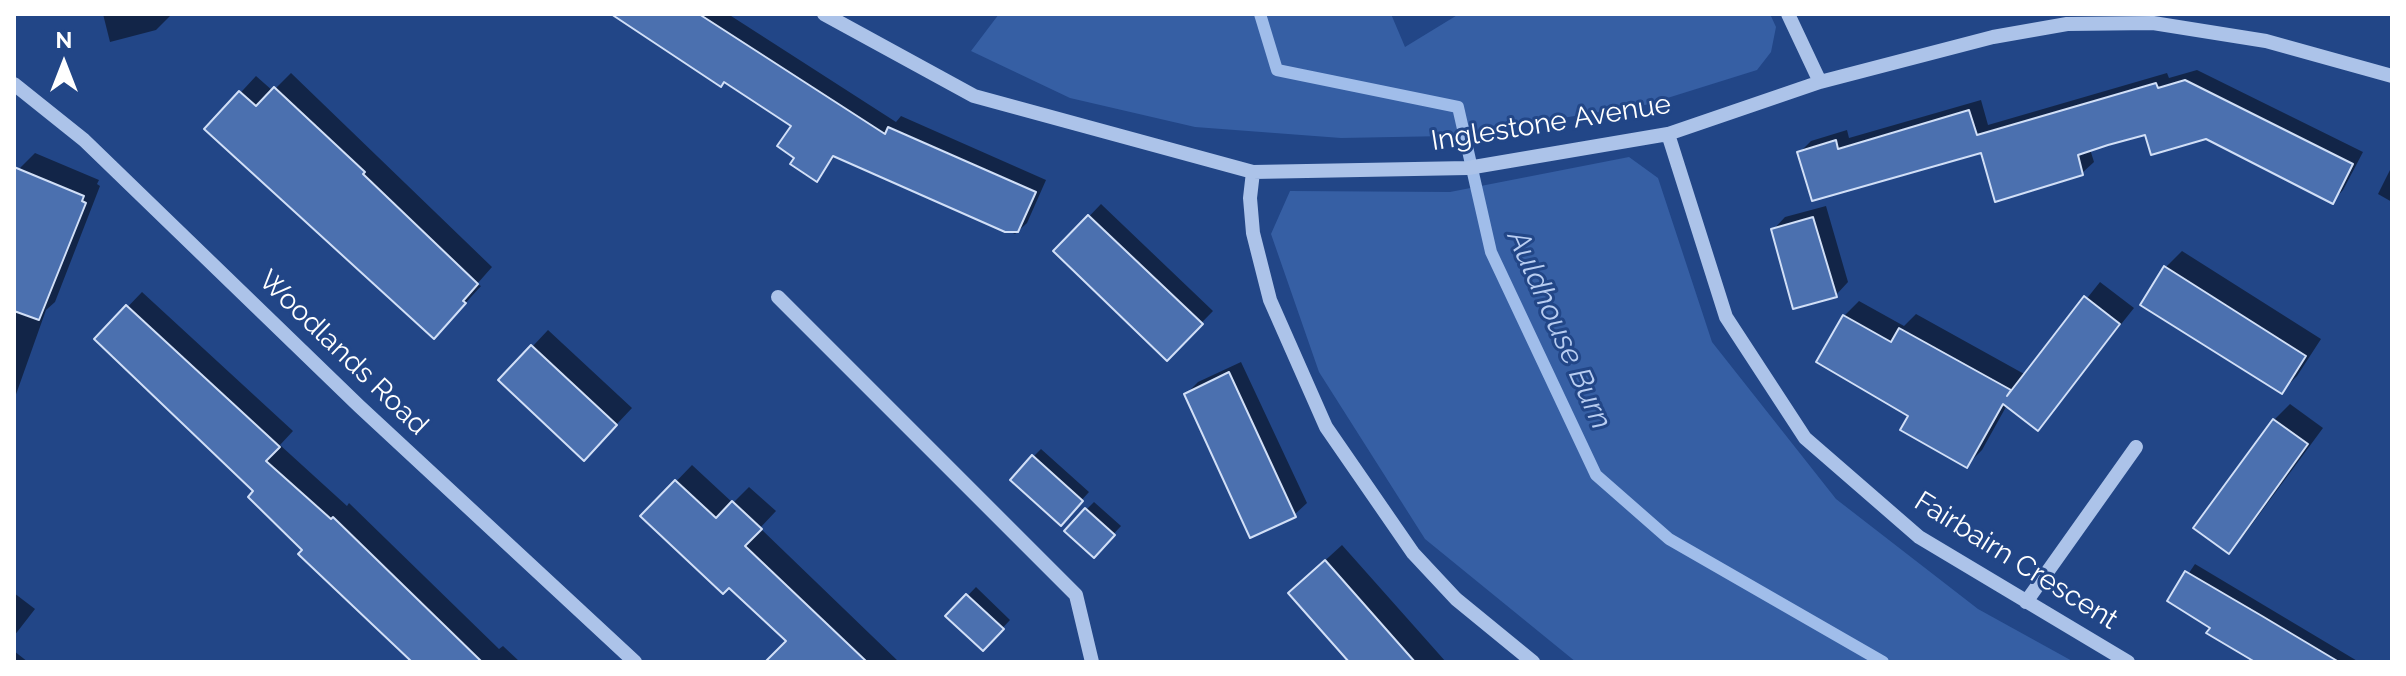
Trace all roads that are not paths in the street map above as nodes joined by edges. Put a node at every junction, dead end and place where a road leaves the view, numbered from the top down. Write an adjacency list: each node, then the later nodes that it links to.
1 (824, 14): 7 (street, Inglestone Avenue)
2 (1788, 14): 4 (street)
3 (2392, 76): 4 (street, Inglestone Avenue)
4 (1820, 82): 6 (street, Inglestone Avenue)
5 (14, 84): 11 (street, Woodlands Road)
6 (1668, 134): 7 (street, Inglestone Avenue); 10 (street, Fairbairn Crescent)
7 (1253, 172): 13 (street)
8 (778, 297): 12 (street)
9 (2136, 447): 10 (street)
10 (2026, 602): 14 (street, Fairbairn Crescent)
11 (635, 662)
12 (1092, 662)
13 (1533, 662)
14 (2128, 662)

